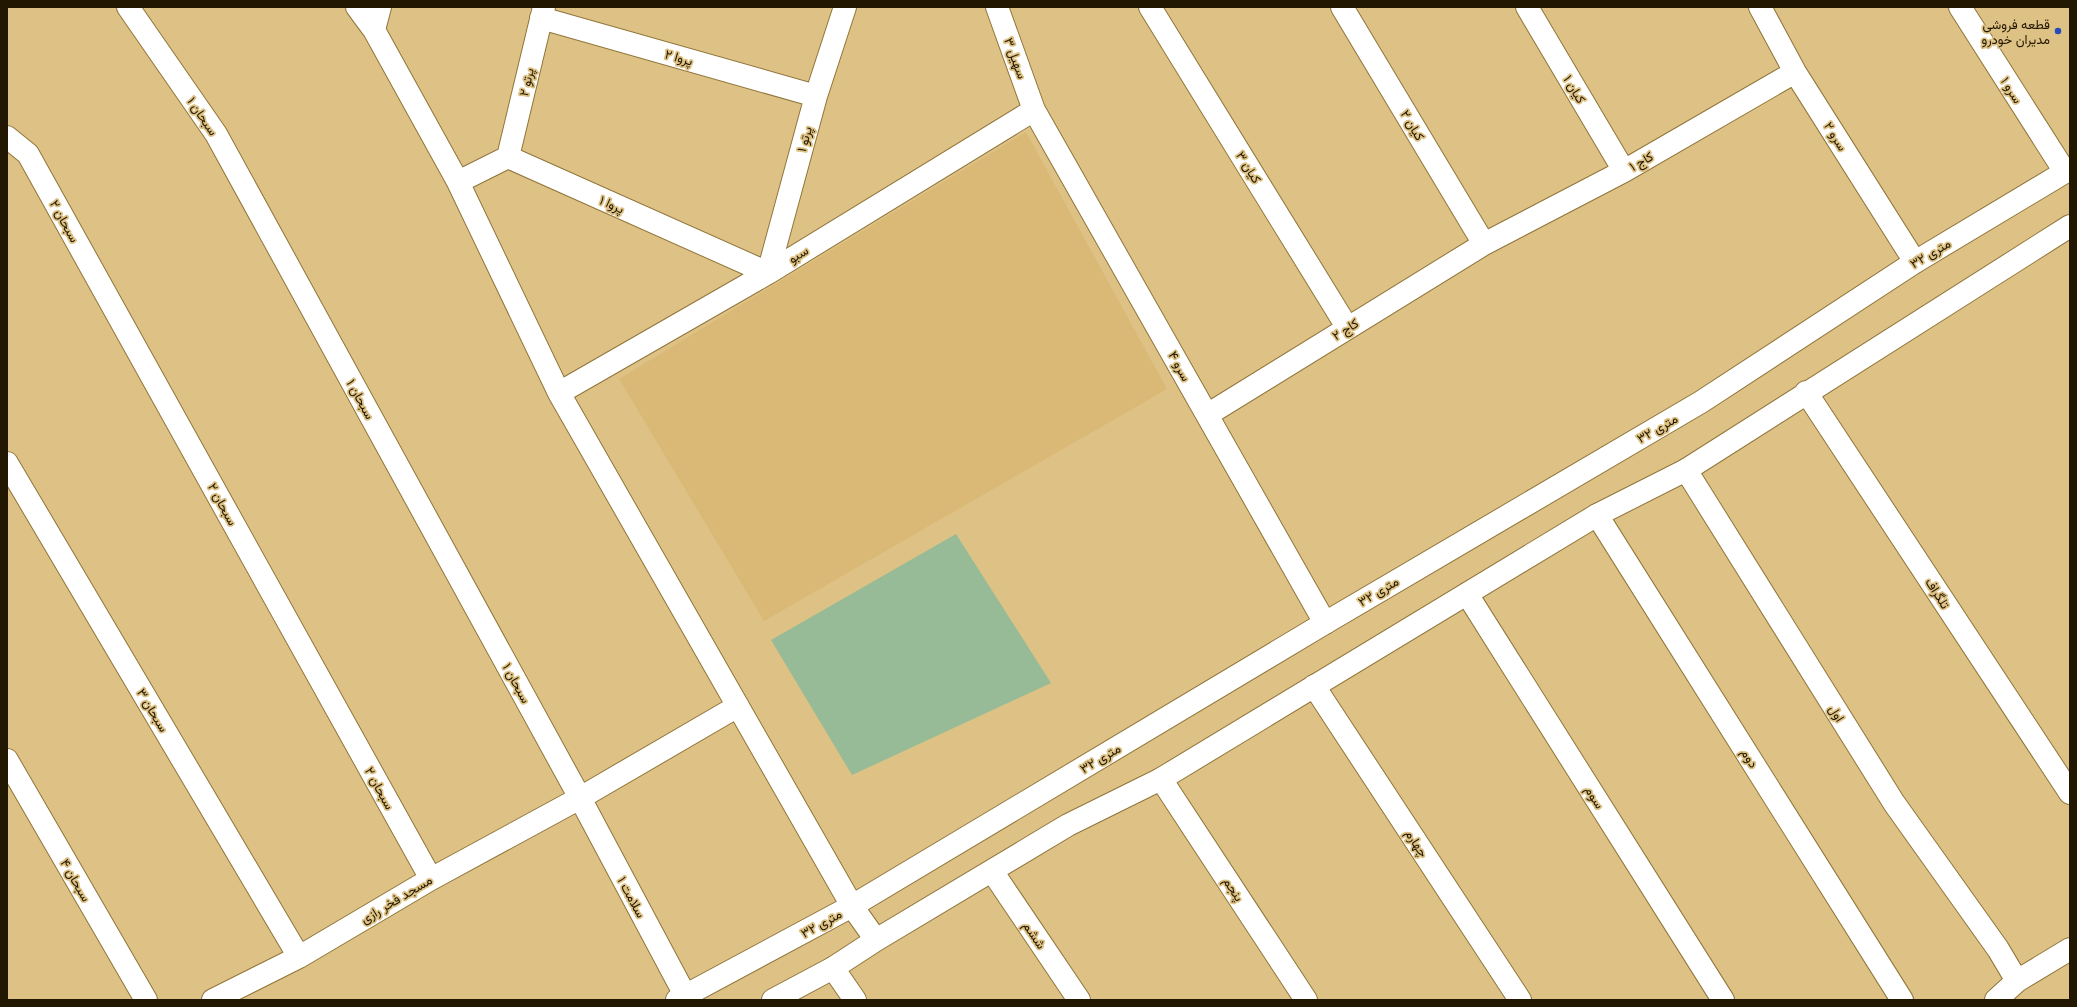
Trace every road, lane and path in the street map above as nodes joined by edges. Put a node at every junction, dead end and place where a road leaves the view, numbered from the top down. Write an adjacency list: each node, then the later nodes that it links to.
1 (128, 7): 39 (street, سبحان ۱)
2 (358, 7): 12 (street)
3 (380, 7): 12 (street)
4 (845, 7): 14 (street, پرتو ۱)
5 (997, 7): 15 (street, سهیل ۳)
6 (1150, 7): 25 (street, کیان ۳)
7 (1342, 7): 22 (street, کیان ۲)
8 (1527, 7): 19 (street, کیان ۱)
9 (1760, 7): 13 (street, سرو ۲)
10 (1960, 7): 18 (street, سرو ۱)
11 (543, 12): 14 (street, پروا ۲); 17 (street, پرتو ۲)
12 (374, 30): 20 (street)
13 (1795, 72): 19 (street, کاج ۱); 23 (street, سرو ۲)
14 (816, 96): 24 (street, پرتو ۱)
15 (1034, 110): 24 (street, سبو); 28 (street, سرو ۴)
16 (7, 137): 41 (street, سبحان ۲)
17 (508, 158): 20 (street); 24 (street, پروا ۱)
18 (2067, 170): 23 (street, ۳۲ متری)
19 (1624, 171): 22 (street, کاج ۱)
20 (458, 182): 27 (street)
21 (2070, 226): 26 (street)
22 (1484, 244): 25 (street, کاج ۲)
23 (1915, 262): 33 (street, ۳۲ متری)
24 (768, 273): 27 (street, سبو)
25 (1347, 327): 28 (street, کاج ۲)
26 (1806, 392): 30 (street); 38 (street, تلگراف)
27 (559, 393): 35 (street)
28 (1207, 415): 33 (street, سرو ۴)
29 (7, 463): 45 (street, سبحان ۳)
30 (1686, 470): 31 (street); 47 (street, اول)
31 (1597, 515): 32 (street); 57 (street, دوم)
32 (1467, 594): 34 (street); 56 (street, سوم)
33 (1325, 623): 42 (street, ۳۲ متری)
34 (1314, 686): 37 (street); 55 (street, چهارم)
35 (738, 706): 39 (street, مسجد فخر رازی); 42 (street)
36 (7, 760): 49 (street, سبحان ۴)
37 (1161, 779): 40 (street); 54 (street, پنجم)
38 (2070, 793)
39 (580, 798): 41 (street, مسجد فخر رازی); 48 (street, سلامت ۱)
40 (992, 871): 43 (street); 53 (street, ششم)
41 (431, 879): 45 (street, مسجد فخر رازی)
42 (852, 906): 43 (street); 48 (street, ۳۲ متری)
43 (876, 940): 46 (street)
44 (2070, 949): 47 (street)
45 (299, 958): 50 (street, مسجد فخر رازی)
46 (833, 968): 51 (street); 52 (street)
47 (2017, 981): 58 (street)
48 (681, 998)
49 (146, 1000)
50 (213, 1000)
51 (773, 1000)
52 (855, 1000)
53 (1079, 1000)
54 (1306, 1000)
55 (1520, 1000)
56 (1723, 1000)
57 (1902, 1000)
58 (1996, 1000)

